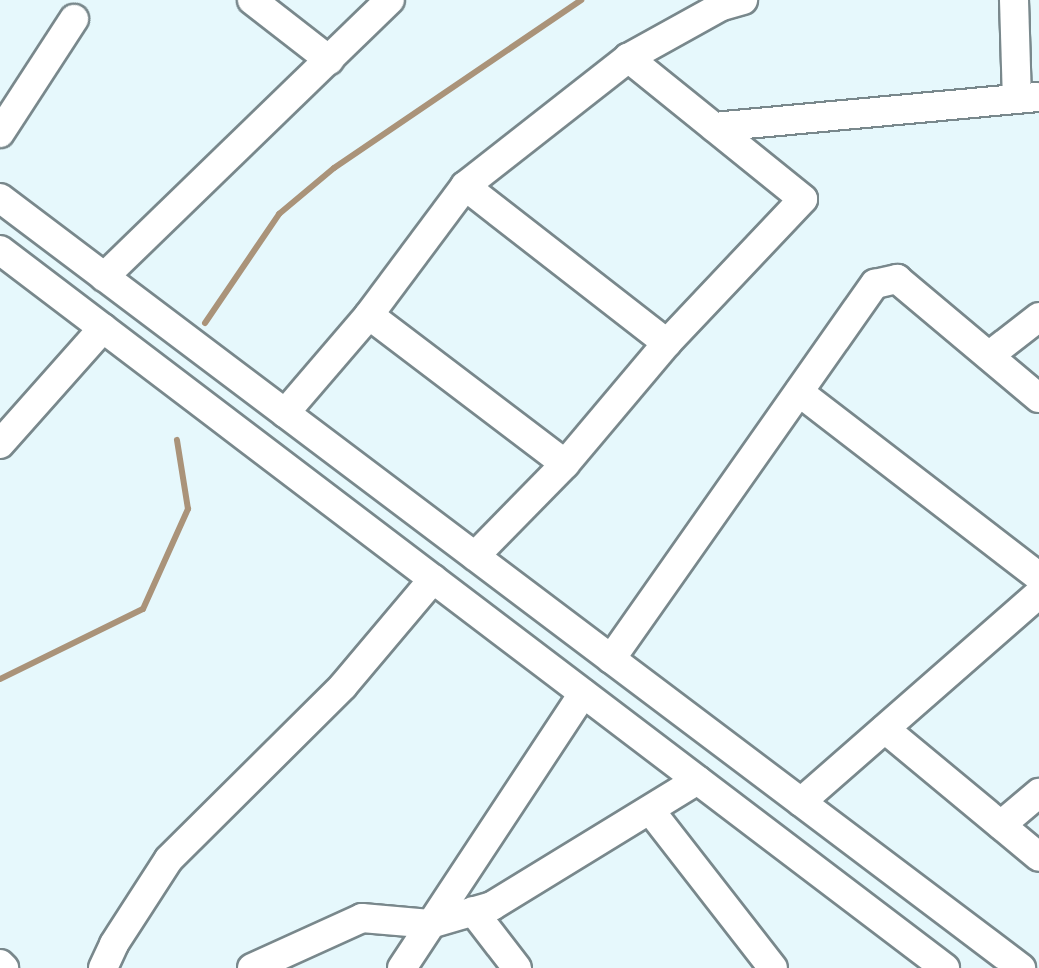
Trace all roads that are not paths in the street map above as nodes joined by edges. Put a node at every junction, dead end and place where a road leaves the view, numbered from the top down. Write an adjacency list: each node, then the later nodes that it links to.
1 (252, 0): 7 (street)
2 (390, 0): 7 (street)
3 (743, 0): 6 (street)
4 (1014, 0): 8 (street)
5 (74, 19): 10 (street)
6 (628, 58): 9 (street); 11 (street)
7 (328, 60): 14 (street)
8 (1028, 98): 9 (street)
9 (714, 128): 18 (street)
10 (0, 133)
11 (465, 186): 15 (street); 18 (street)
12 (0, 198): 14 (street)
13 (0, 250): 17 (street)
14 (105, 277): 22 (street)
15 (369, 315): 22 (street); 24 (street)
16 (1039, 317): 19 (street)
17 (103, 328): 23 (street); 27 (street)
18 (667, 343): 24 (street)
19 (990, 355): 20 (street); 21 (street)
20 (799, 392): 29 (street); 30 (street)
21 (1039, 398)
22 (285, 413): 25 (street)
23 (0, 444)
24 (565, 464): 26 (street)
25 (430, 522): 26 (street); 27 (street)
26 (475, 556): 30 (street)
27 (405, 558): 28 (street)
28 (433, 579): 31 (street); 44 (street)
29 (1037, 595): 32 (street)
30 (611, 659): 35 (street)
31 (583, 693): 33 (street); 40 (street)
32 (885, 729): 35 (street); 37 (street)
33 (698, 780): 36 (street); 41 (street)
34 (1039, 793): 37 (street)
35 (801, 802): 49 (street)
36 (650, 810): 39 (street); 48 (street)
37 (1001, 825): 38 (street)
38 (1039, 857)
39 (473, 911): 40 (street); 47 (street)
40 (430, 924): 45 (street); 46 (street)
41 (930, 963)
42 (0, 964): 43 (street)
43 (4, 968)
44 (103, 968)
45 (252, 968)
46 (402, 968)
47 (517, 968)
48 (773, 968)
49 (1021, 968)

